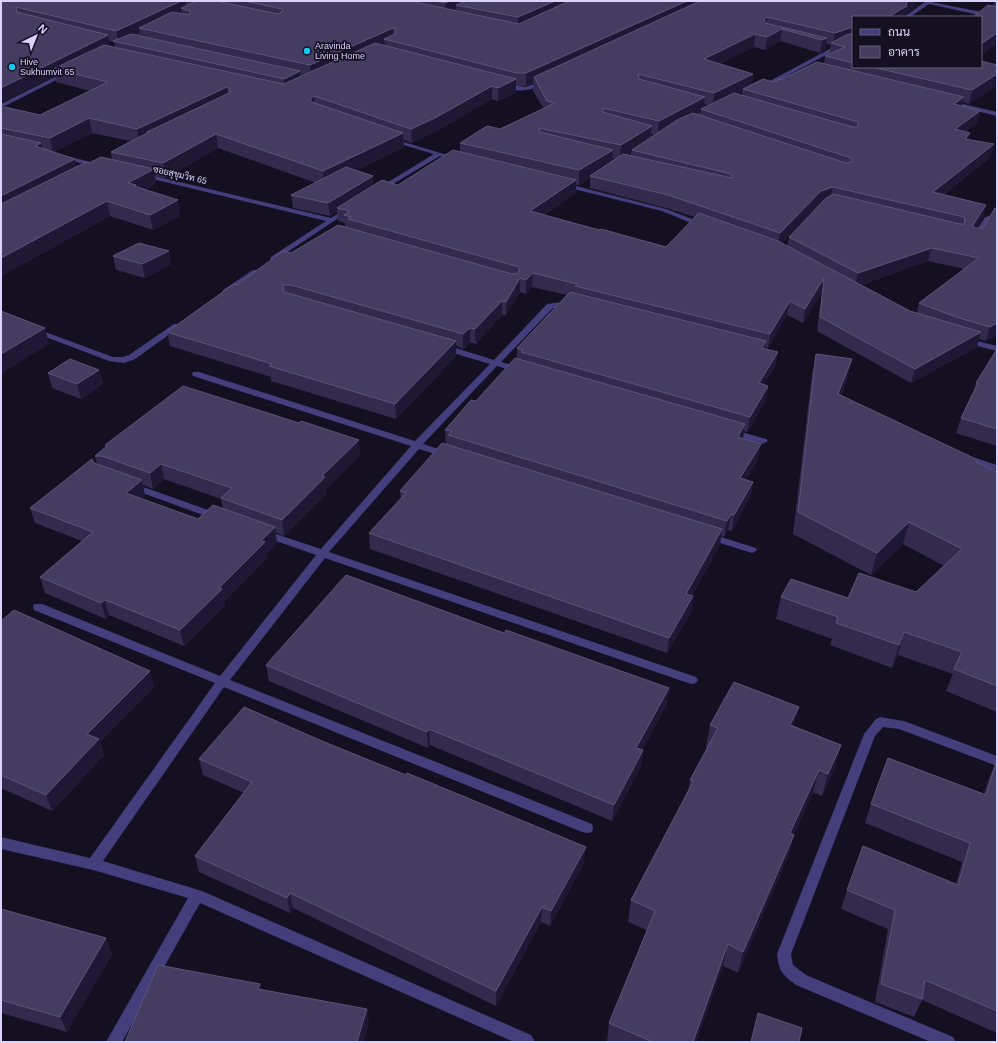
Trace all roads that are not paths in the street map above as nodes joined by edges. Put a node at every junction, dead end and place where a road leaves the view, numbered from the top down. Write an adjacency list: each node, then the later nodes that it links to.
1 (928, 1): 2 (street); 3 (street)
2 (908, 16)
3 (997, 17)
4 (852, 42): 6 (street)
5 (826, 47): 6 (street)
6 (833, 49): 7 (street)
7 (801, 67): 8 (street); 12 (street)
8 (809, 69)
9 (71, 71): 14 (street)
10 (555, 78): 11 (street)
11 (495, 84)
12 (752, 91)
13 (944, 102): 15 (street)
14 (1, 106)
15 (997, 114)
16 (387, 138): 17 (street)
17 (438, 155): 19 (street); 23 (street)
18 (55, 156): 20 (street)
19 (468, 162)
20 (88, 173)
21 (132, 173): 26 (street, ซอยสุขุมวิท 65)
22 (558, 184): 28 (street)
23 (371, 195)
24 (358, 204): 26 (street)
25 (997, 216): 30 (street)
26 (331, 220): 27 (street)
27 (319, 228): 29 (street); 31 (street)
28 (714, 228)
29 (334, 232)
30 (975, 239)
31 (216, 299)
32 (583, 306): 38 (street)
33 (184, 321): 34 (street)
34 (23, 327)
35 (954, 337): 37 (street)
36 (435, 345): 38 (street)
37 (997, 349)
38 (496, 363): 39 (street); 43 (street)
39 (527, 372)
40 (196, 374): 43 (street)
41 (725, 430): 42 (street)
42 (763, 442)
43 (417, 445): 45 (street); 52 (street)
44 (962, 456): 46 (street)
45 (455, 457)
46 (997, 468)
47 (124, 483): 48 (street)
48 (226, 520)
49 (256, 531): 52 (street)
50 (698, 533): 51 (street)
51 (752, 550)
52 (322, 554): 54 (street); 55 (street)
53 (38, 607): 54 (street)
54 (223, 680): 57 (street); 59 (street)
55 (692, 680)
56 (997, 761): 63 (street)
57 (587, 828)
58 (1, 843): 59 (street)
59 (93, 864): 60 (street)
60 (197, 895): 61 (street); 62 (street)
61 (526, 1040)
62 (114, 1042)
63 (948, 1042)

